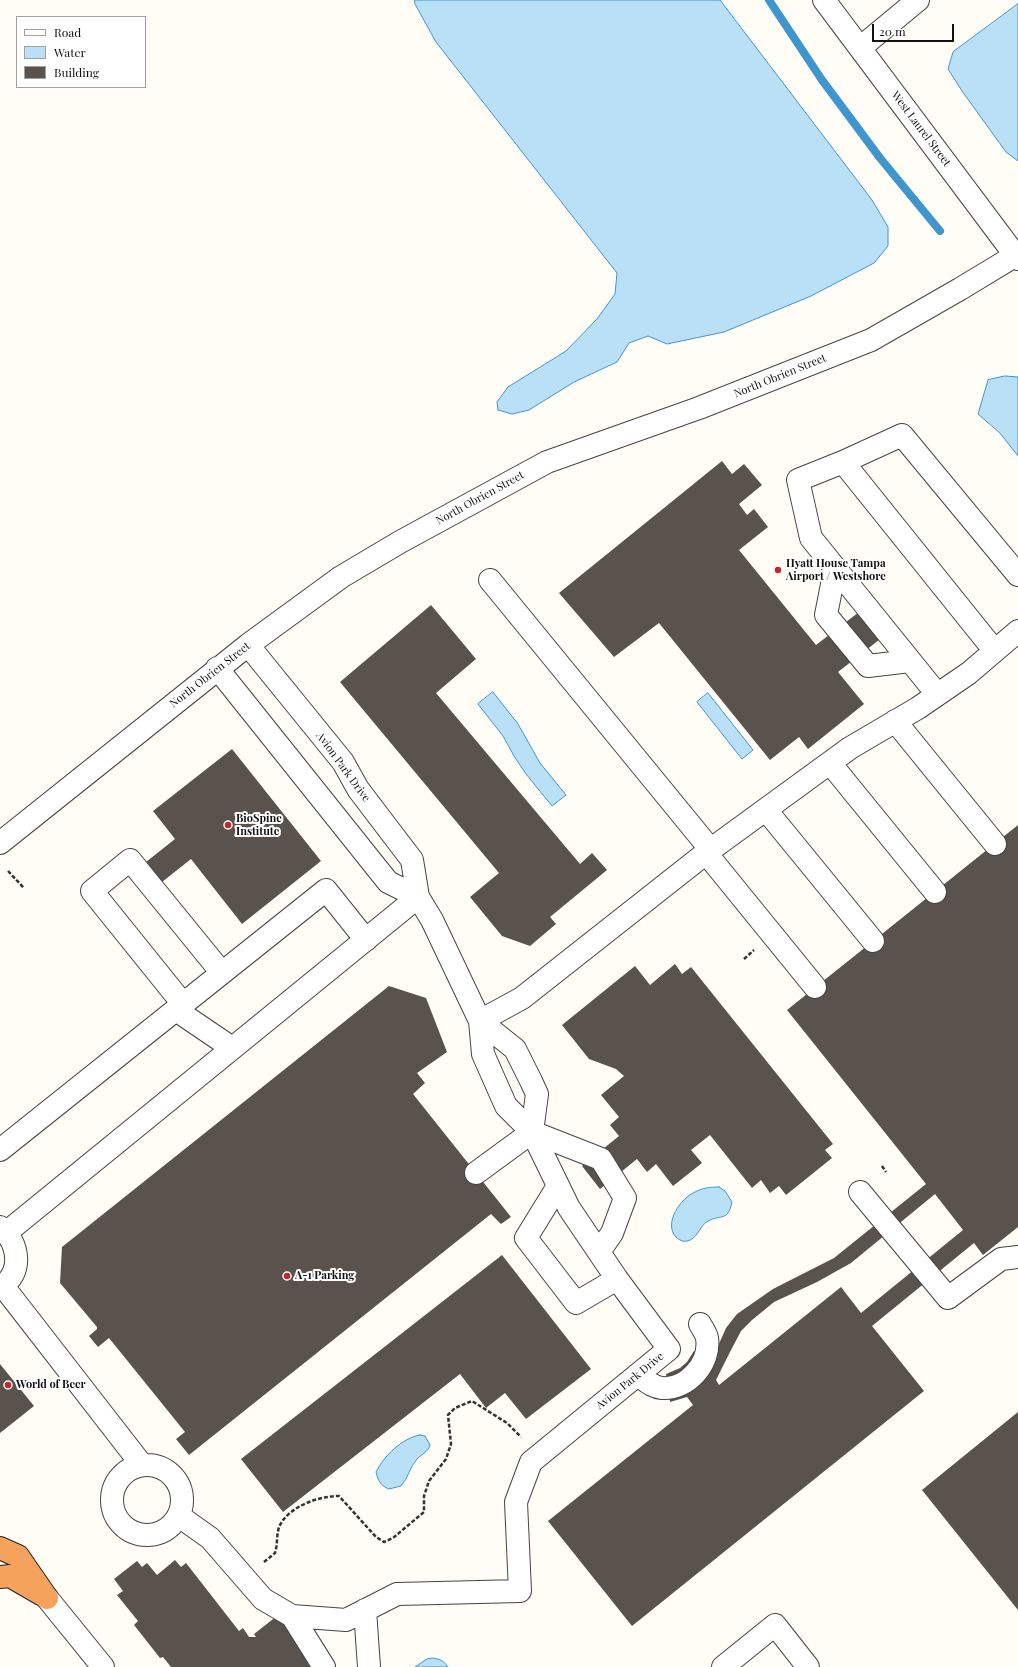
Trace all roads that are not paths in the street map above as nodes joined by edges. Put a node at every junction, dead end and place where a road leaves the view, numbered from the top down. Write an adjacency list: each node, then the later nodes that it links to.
1 (824, 0): 3 (street, West Laurel Street)
2 (918, 0): 3 (street)
3 (860, 48): 4 (street, West Laurel Street)
4 (1017, 256): 10 (street, North Obrien Street)
5 (843, 462): 6 (street); 7 (street); 11 (street)
6 (835, 569): 12 (street); 12 (street)
7 (1018, 575)
8 (490, 580): 20 (street)
9 (1018, 631): 11 (street)
10 (248, 645): 13 (street, North Obrien Street); 22 (street, Avion Park Drive)
11 (994, 650): 14 (street)
12 (910, 661): 14 (street)
13 (217, 668): 18 (street, North Obrien Street); 22 (street)
14 (937, 694): 15 (street)
15 (895, 721): 16 (street); 19 (street)
16 (830, 763): 17 (street); 21 (street)
17 (766, 810): 20 (street); 24 (street)
18 (0, 843)
19 (995, 844)
20 (709, 852): 26 (street); 28 (street)
21 (935, 892)
22 (418, 897): 23 (street); 28 (street, Avion Park Drive)
23 (366, 940): 25 (street); 29 (street)
24 (873, 941)
25 (222, 973): 27 (street); 27 (street)
26 (815, 987)
27 (179, 1007): 29 (street); 31 (street)
28 (480, 1021): 30 (street, Avion Park Drive); 30 (street, Avion Park Drive)
29 (232, 1048): 35 (street)
30 (532, 1132): 32 (street); 33 (street, Avion Park Drive); 36 (street)
31 (0, 1150)
32 (476, 1173)
33 (558, 1186): 36 (street, Avion Park Drive); 38 (street)
34 (860, 1192): 37 (street)
35 (3, 1230): 39 (street)
36 (599, 1252): 38 (street, Avion Park Drive)
37 (1018, 1257)
38 (617, 1279): 41 (street, Avion Park Drive)
39 (1, 1286): 42 (street)
40 (700, 1324): 41 (street)
41 (637, 1375): 47 (street, Avion Park Drive)
42 (142, 1465): 43 (street); 43 (street)
43 (179, 1516): 48 (street)
44 (0, 1548): 46 (highway)
45 (0, 1577): 46 (highway)
46 (47, 1598): 49 (street)
47 (365, 1610): 48 (street); 51 (street)
48 (292, 1616): 50 (street)
49 (103, 1667)
50 (324, 1667)
51 (369, 1667)
52 (723, 1667): 53 (street)
53 (808, 1667)

